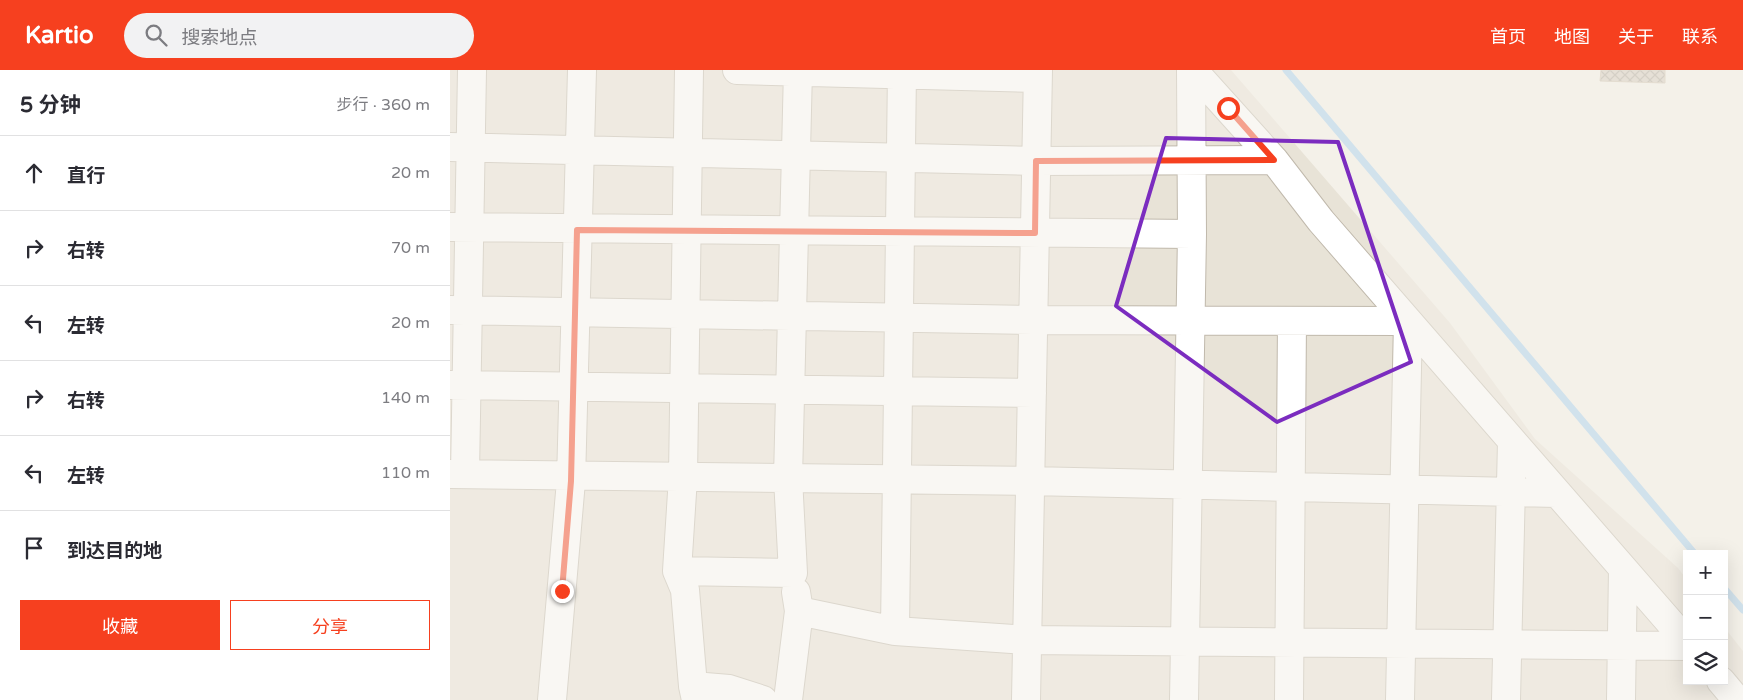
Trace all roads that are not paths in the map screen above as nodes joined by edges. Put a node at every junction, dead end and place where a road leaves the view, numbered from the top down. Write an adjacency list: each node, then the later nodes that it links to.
1 (472, 70): 9 (lane)
2 (582, 70): 10 (lane)
3 (689, 70): 11 (lane)
4 (737, 70): 6 (lane)
5 (1192, 70): 14 (lane); 15 (lane)
6 (798, 71): 7 (lane); 12 (lane)
7 (902, 72): 8 (lane); 13 (lane)
8 (1037, 74): 16 (lane)
9 (460, 147): 10 (lane); 17 (lane)
10 (579, 150): 11 (lane); 18 (lane)
11 (688, 152): 12 (lane); 19 (lane)
12 (796, 155): 13 (lane); 20 (lane)
13 (901, 158): 16 (lane); 21 (lane)
14 (1192, 160): 15 (lane); 16 (lane); 23 (lane)
15 (1274, 160): 32 (lane)
16 (1036, 161): 22 (lane)
17 (460, 227): 18 (lane); 24 (lane)
18 (577, 230): 19 (lane); 25 (lane)
19 (686, 230): 20 (lane); 26 (lane)
20 (794, 231): 21 (lane); 27 (lane)
21 (900, 232): 22 (lane); 28 (lane)
22 (1035, 233): 23 (lane); 29 (lane)
23 (1192, 234): 30 (lane)
24 (459, 310): 25 (lane); 33 (lane)
25 (575, 312): 26 (lane); 34 (lane)
26 (685, 314): 27 (lane); 35 (lane)
27 (792, 316): 28 (lane); 36 (lane)
28 (899, 317): 29 (lane); 37 (lane)
29 (1033, 320): 30 (lane); 38 (lane)
30 (1191, 320): 31 (lane); 46 (lane)
31 (1292, 321): 32 (lane); 47 (lane)
32 (1408, 321): 39 (lane); 48 (lane)
33 (458, 385): 34 (lane); 40 (lane)
34 (574, 387): 35 (lane); 41 (lane)
35 (684, 388): 36 (lane); 42 (lane)
36 (790, 390): 37 (lane); 43 (lane)
37 (898, 392): 38 (lane); 44 (lane)
38 (1032, 393): 45 (lane)
39 (1512, 441): 49 (lane); 50 (lane)
40 (458, 474): 41 (lane)
41 (571, 476): 42 (lane); 65 (lane)
42 (683, 477): 43 (lane); 52 (lane)
43 (788, 478): 44 (lane); 53 (lane)
44 (897, 480): 45 (lane); 55 (lane)
45 (1030, 481): 46 (lane); 56 (lane)
46 (1188, 485): 47 (lane); 58 (lane)
47 (1291, 487): 48 (lane); 59 (lane)
48 (1405, 489): 49 (lane); 60 (lane)
49 (1511, 492): 50 (lane); 61 (lane)
50 (1557, 493): 51 (lane)
51 (1623, 569): 57 (lane); 62 (lane)
52 (677, 571): 53 (lane); 64 (lane)
53 (793, 573): 54 (lane)
54 (799, 611): 55 (lane); 67 (lane)
55 (895, 631): 56 (lane)
56 (1027, 640): 58 (lane); 68 (lane)
57 (1685, 640)
58 (1185, 641): 59 (lane); 69 (lane)
59 (1290, 642): 60 (lane); 70 (lane)
60 (1401, 644): 61 (lane); 71 (lane)
61 (1507, 644): 62 (lane); 72 (lane)
62 (1622, 646): 63 (lane); 73 (lane)
63 (1683, 646)
64 (694, 693): 66 (lane)
65 (552, 700)
66 (763, 700)
67 (788, 700)
68 (1026, 700)
69 (1184, 700)
70 (1289, 700)
71 (1400, 700)
72 (1506, 700)
73 (1620, 700)

